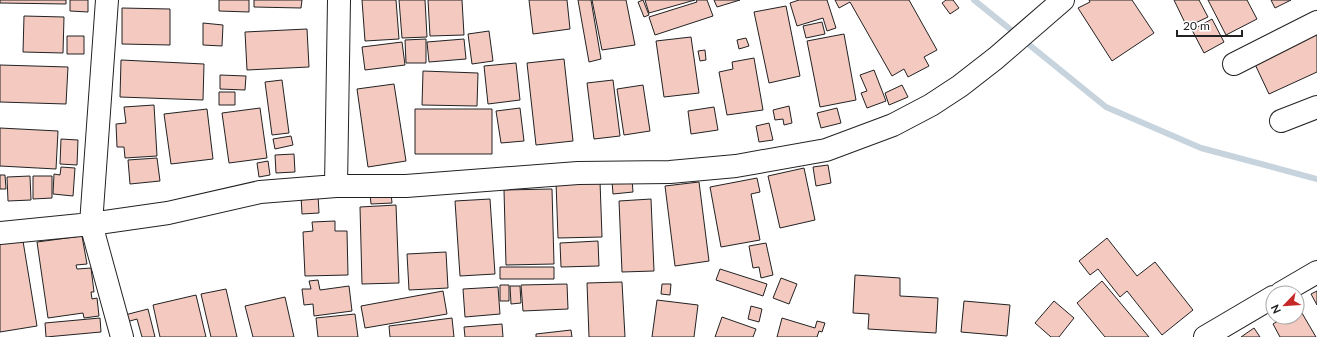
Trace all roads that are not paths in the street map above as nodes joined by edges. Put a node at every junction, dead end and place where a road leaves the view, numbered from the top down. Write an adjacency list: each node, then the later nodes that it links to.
1 (107, 0): 9 (street)
2 (339, 0): 8 (street)
3 (1063, 0): 8 (street)
4 (1317, 22): 5 (street)
5 (1234, 64)
6 (1317, 107): 7 (street)
7 (1281, 121)
8 (336, 186): 9 (street)
9 (91, 224): 10 (street); 14 (street)
10 (0, 232)
11 (1317, 272): 12 (street)
12 (1295, 285)
13 (1265, 302): 15 (street)
14 (122, 337)
15 (1205, 337)

